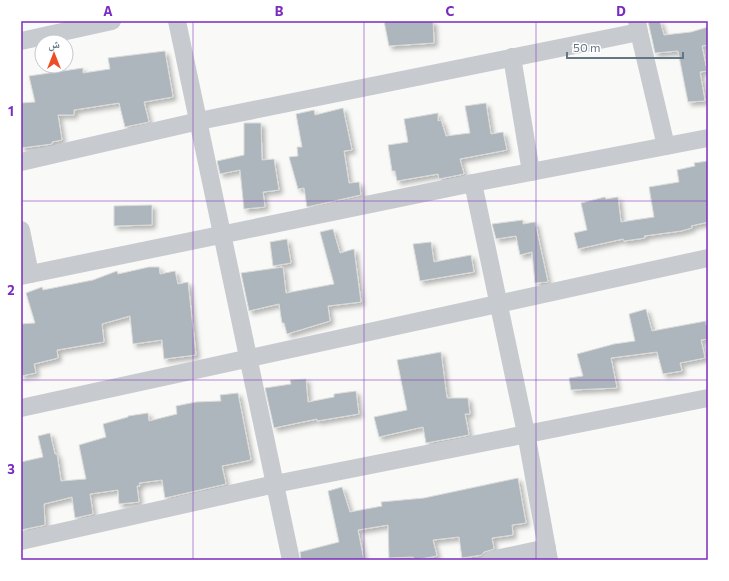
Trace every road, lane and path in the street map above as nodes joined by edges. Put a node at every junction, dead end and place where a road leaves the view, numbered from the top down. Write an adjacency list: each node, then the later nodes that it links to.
1 (112, 21): 4 (street)
2 (177, 21): 6 (street)
3 (638, 26): 5 (street); 8 (street)
4 (21, 41)
5 (512, 57): 6 (street); 10 (street)
6 (199, 121): 9 (street); 13 (street)
7 (708, 138): 8 (street)
8 (666, 146): 10 (street)
9 (21, 162)
10 (531, 172): 11 (street)
11 (473, 183): 13 (street); 16 (street)
12 (21, 230): 15 (street)
13 (222, 234): 15 (street); 17 (street)
14 (708, 258): 16 (street)
15 (26, 275)
16 (498, 304): 17 (street); 20 (street)
17 (248, 358): 19 (street); 21 (street)
18 (708, 398): 20 (street)
19 (21, 408)
20 (526, 433): 21 (street); 23 (street)
21 (275, 484): 22 (street); 24 (street)
22 (21, 541)
23 (548, 554): 25 (street)
24 (292, 560)
25 (490, 560)

